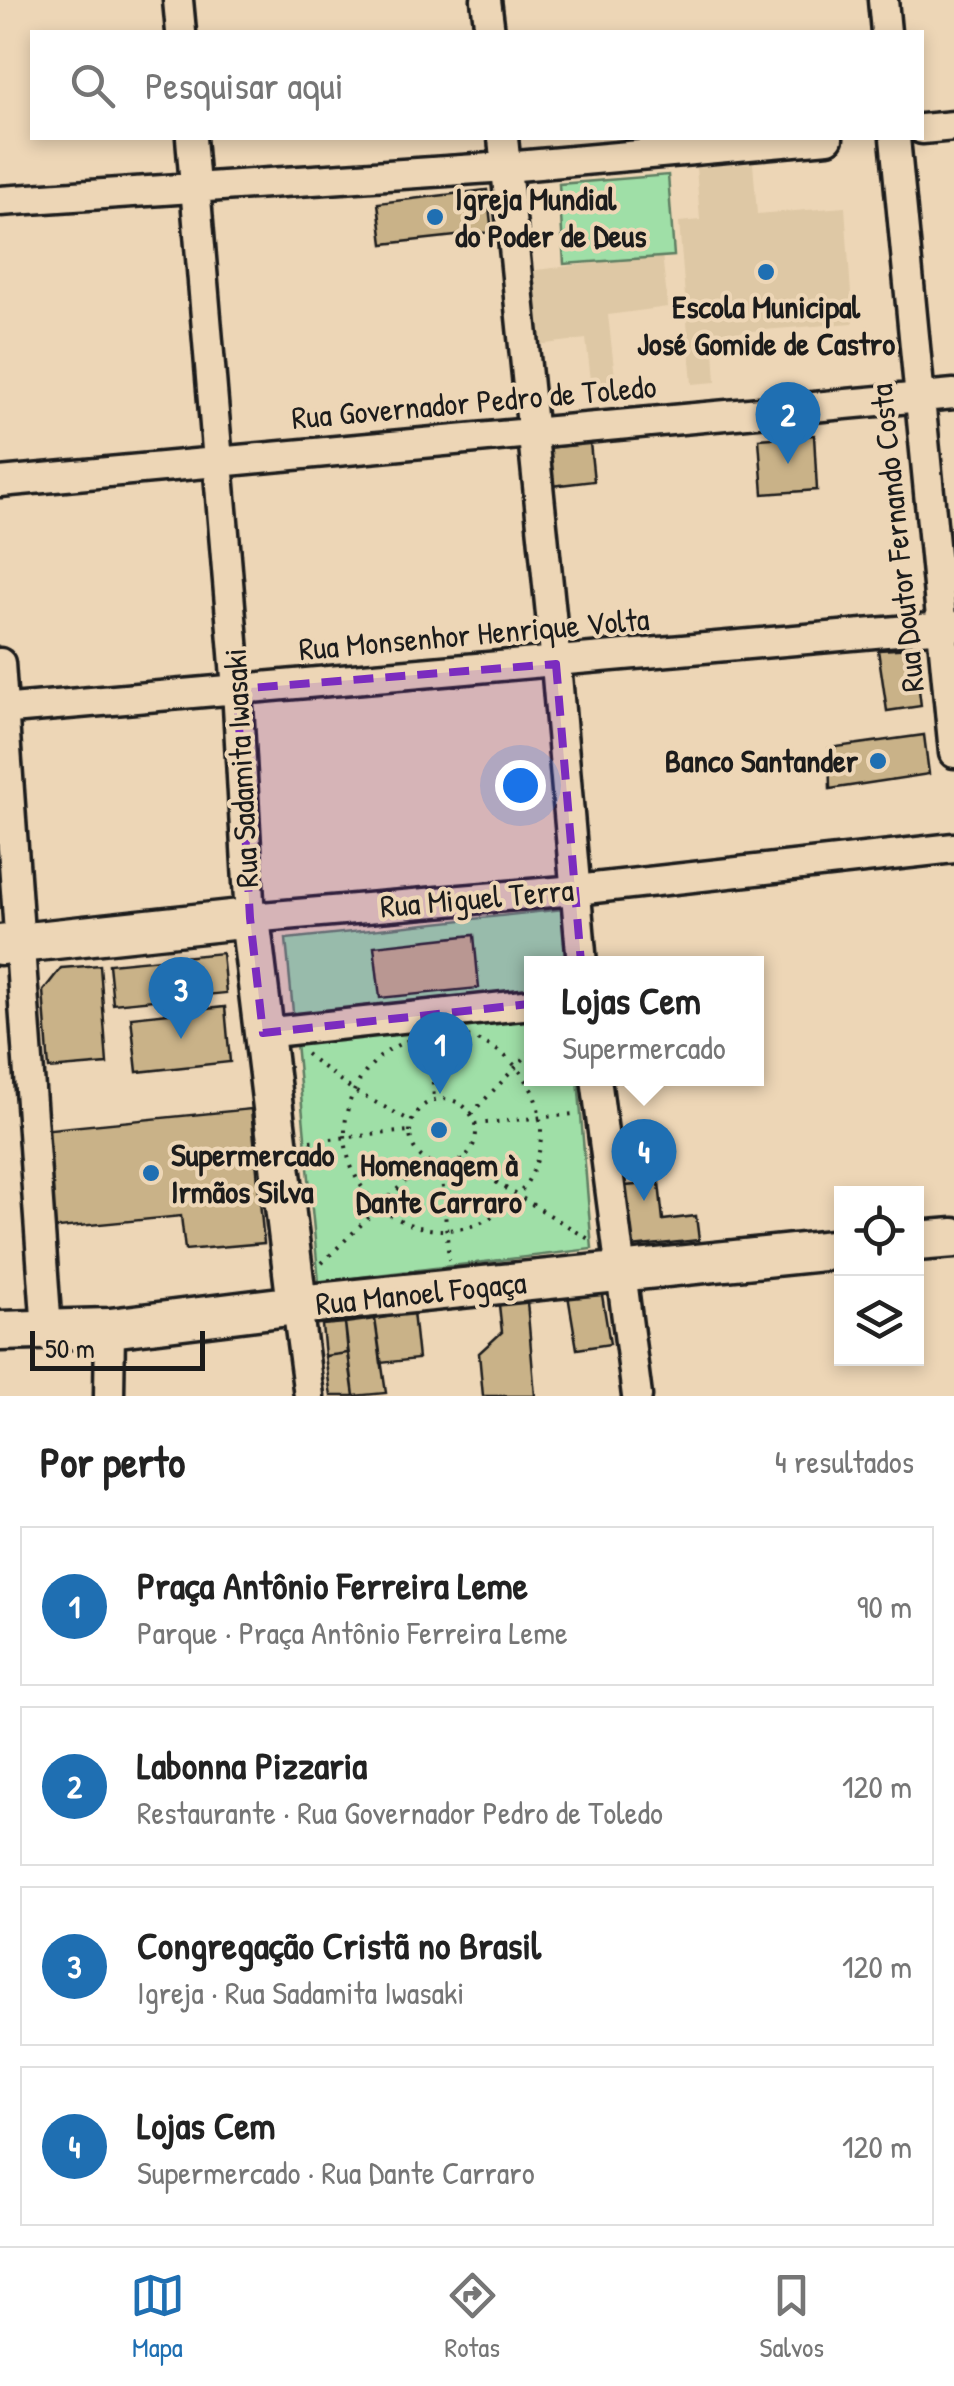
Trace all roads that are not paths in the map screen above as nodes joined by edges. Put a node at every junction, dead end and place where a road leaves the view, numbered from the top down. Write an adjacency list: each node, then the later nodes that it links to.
1 (178, 0): 4 (street)
2 (486, 0): 5 (street)
3 (883, 0): 6 (street)
4 (181, 30)
5 (490, 30)
6 (886, 30)
7 (954, 126): 8 (street)
8 (924, 129)
9 (190, 140): 14 (street, Rua Sadamita Iwasaki)
10 (503, 140): 13 (street)
11 (806, 140): 13 (street)
12 (895, 140): 17 (street, Rua Doutor Fernando Costa)
13 (506, 167): 14 (street); 18 (street)
14 (195, 188): 15 (street); 19 (street, Rua Sadamita Iwasaki)
15 (0, 200)
16 (954, 394): 17 (street, Rua Governador Pedro de Toledo)
17 (918, 397): 18 (street, Rua Governador Pedro de Toledo); 21 (street, Rua Doutor Fernando Costa)
18 (532, 433): 19 (street, Rua Governador Pedro de Toledo); 23 (street)
19 (218, 460): 20 (street, Rua Governador Pedro de Toledo); 24 (street, Rua Sadamita Iwasaki)
20 (0, 482)
21 (947, 627): 23 (street, Rua Monsenhor Henrique Volta); 26 (street, Rua Doutor Fernando Costa)
22 (0, 663): 25 (street)
23 (556, 664): 24 (street, Rua Monsenhor Henrique Volta); 28 (street)
24 (237, 689): 25 (street, Rua Monsenhor Henrique Volta); 29 (street, Rua Sadamita Iwasaki)
25 (2, 710): 30 (street)
26 (954, 752)
27 (954, 848): 28 (street, Rua Miguel Terra)
28 (576, 890): 29 (street, Rua Miguel Terra); 31 (street)
29 (250, 918): 30 (main road, Rua Miguel Terra); 33 (main road, Rua Sadamita Iwasaki)
30 (11, 944): 42 (street)
31 (581, 956)
32 (524, 1005): 33 (street)
33 (269, 1032): 39 (main road, Rua Sadamita Iwasaki)
34 (597, 1086): 38 (street)
35 (954, 1238): 36 (main road)
36 (924, 1241)
37 (834, 1250): 38 (main road, Rua Manoel Fogaça)
38 (621, 1264): 39 (main road, Rua Manoel Fogaça); 45 (street)
39 (296, 1298): 40 (main road, Rua Manoel Fogaça); 44 (street, Rua Sadamita Iwasaki)
40 (110, 1328): 42 (main road, Rua Manoel Fogaça); 43 (street)
41 (0, 1331): 42 (main road, Rua Manoel Fogaça)
42 (47, 1331)
43 (109, 1396)
44 (309, 1396)
45 (637, 1396)

